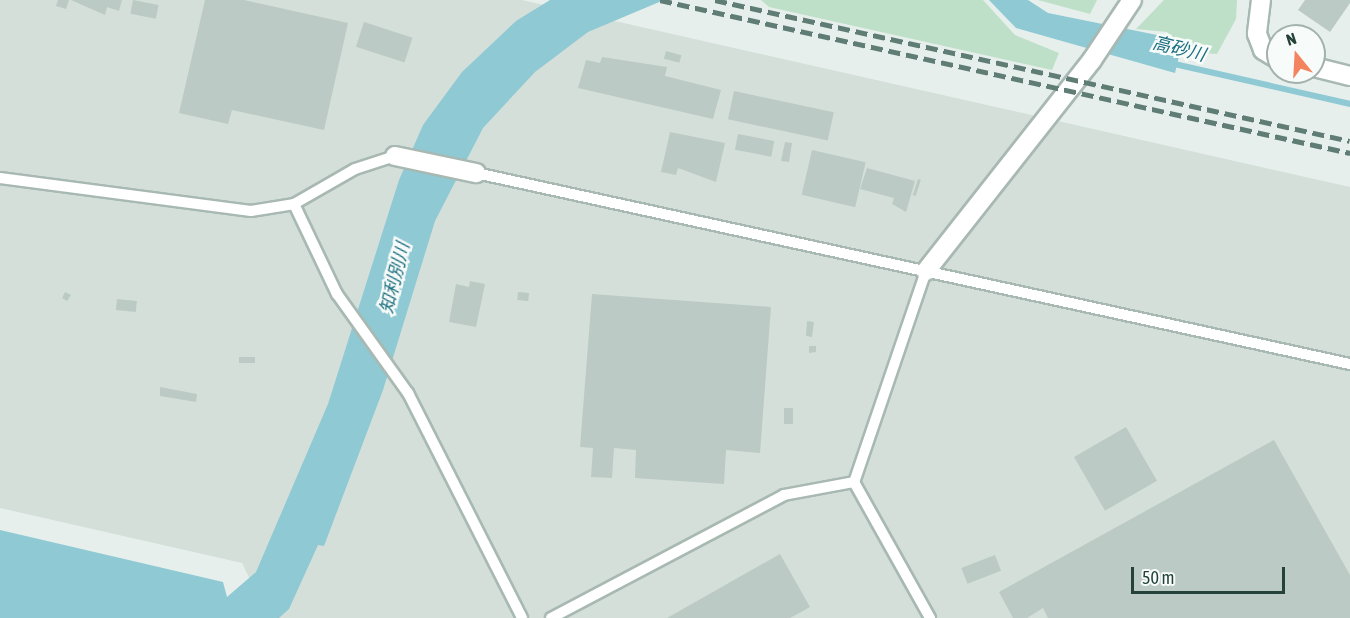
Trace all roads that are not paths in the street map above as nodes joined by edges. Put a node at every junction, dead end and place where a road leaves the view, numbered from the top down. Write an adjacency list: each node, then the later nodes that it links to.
1 (1132, 0): 10 (street)
2 (1261, 0): 3 (street)
3 (1266, 52)
4 (1326, 70): 5 (street)
5 (1350, 76)
6 (395, 156): 7 (street); 9 (lane)
7 (476, 173): 10 (lane)
8 (0, 178): 9 (lane)
9 (294, 204): 13 (lane)
10 (926, 271): 11 (lane); 12 (lane)
11 (1350, 364)
12 (854, 482): 14 (lane); 15 (lane)
13 (522, 618)
14 (550, 618)
15 (930, 618)

